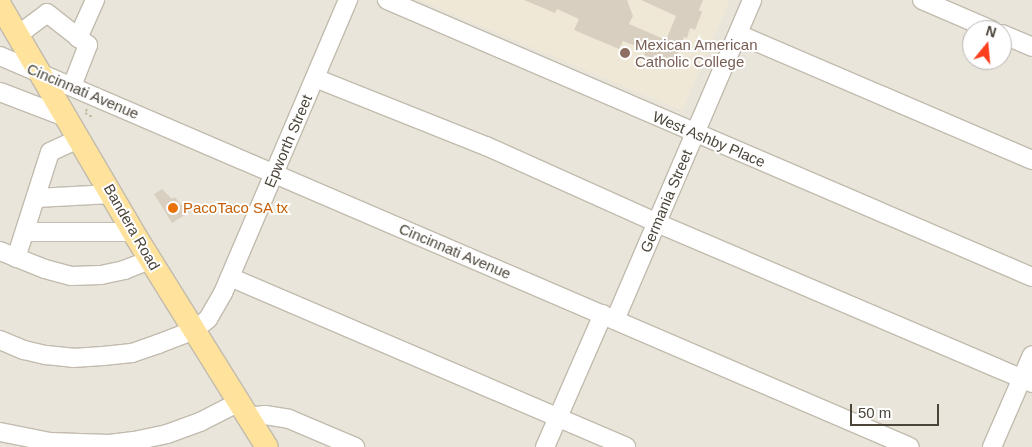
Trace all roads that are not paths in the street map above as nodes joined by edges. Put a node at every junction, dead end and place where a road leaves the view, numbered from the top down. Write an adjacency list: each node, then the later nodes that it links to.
1 (95, 0): 11 (street)
2 (348, 0): 16 (street, Epworth Street)
3 (387, 0): 20 (street, West Ashby Place)
4 (752, 0): 10 (street, Germania Street)
5 (922, 0): 8 (street)
6 (45, 6): 9 (street); 11 (street)
7 (7, 7): 9 (main road, Bandera Road)
8 (969, 20)
9 (18, 34): 15 (main road, Bandera Road)
10 (738, 34): 20 (street, Germania Street); 22 (street)
11 (78, 38): 17 (street)
12 (1012, 38): 13 (street)
13 (1032, 47)
14 (0, 56): 15 (street, Cincinnati Avenue)
15 (42, 74): 17 (street, Cincinnati Avenue); 19 (main road, Bandera Road)
16 (315, 78): 23 (street, Epworth Street); 26 (street)
17 (72, 86): 23 (street, Cincinnati Avenue)
18 (0, 92): 19 (street)
19 (77, 114): 21 (main road, Bandera Road)
20 (696, 133): 26 (street, Germania Street); 32 (street, West Ashby Place)
21 (80, 138): 24 (main road, Bandera Road); 25 (street)
22 (1032, 160)
23 (274, 174): 31 (street, Epworth Street); 33 (street, Cincinnati Avenue)
24 (112, 194): 25 (street); 28 (main road, Bandera Road)
25 (36, 198): 27 (street)
26 (657, 222): 33 (street, Germania Street); 37 (street)
27 (25, 232): 28 (street); 29 (street)
28 (133, 232): 30 (main road, Bandera Road)
29 (8, 254): 30 (street)
30 (150, 260): 34 (main road, Bandera Road)
31 (230, 277): 34 (street, Epworth Street); 39 (street)
32 (1032, 277)
33 (609, 317): 39 (street, Germania Street); 45 (street, Cincinnati Avenue)
34 (194, 330): 35 (street); 38 (main road, Bandera Road)
35 (0, 340)
36 (1032, 355): 37 (street)
37 (1027, 381): 46 (street)
38 (243, 410): 40 (street); 41 (main road, Bandera Road); 42 (street)
39 (558, 418): 43 (street, Germania Street); 44 (street)
40 (0, 432)
41 (267, 447)
42 (355, 447)
43 (545, 447)
44 (626, 447)
45 (910, 447)
46 (992, 447)

